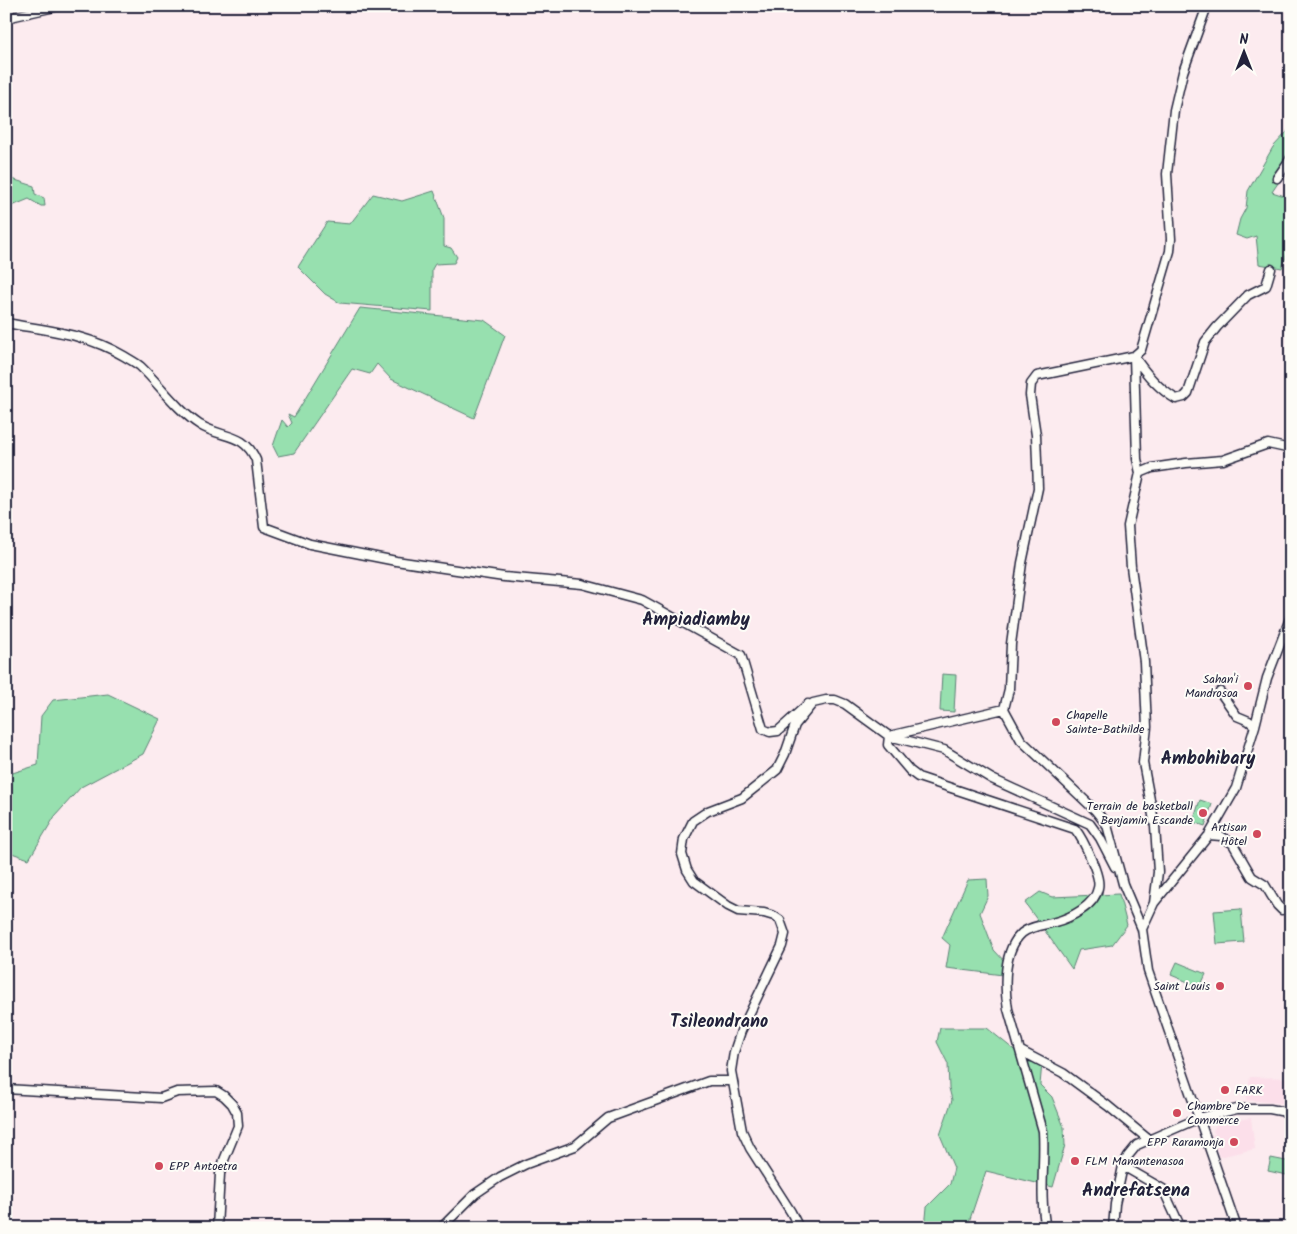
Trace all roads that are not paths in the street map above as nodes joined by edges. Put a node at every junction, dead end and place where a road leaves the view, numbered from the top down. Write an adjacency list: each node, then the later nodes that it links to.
1 (59, 6): 3 (street)
2 (1207, 6): 8 (street)
3 (6, 18)
4 (1291, 158): 5 (street)
5 (1277, 178)
6 (1271, 269): 8 (street)
7 (6, 323): 13 (street)
8 (1134, 356): 10 (street); 14 (street)
9 (1291, 448): 10 (street)
10 (1140, 473): 19 (street)
11 (1291, 616): 15 (street)
12 (1220, 692): 15 (street)
13 (814, 703): 16 (street); 23 (street)
14 (1004, 710): 16 (street); 18 (street)
15 (1255, 726): 17 (street)
16 (889, 736): 18 (street); 22 (street)
17 (1209, 835): 19 (street); 20 (street)
18 (1124, 884): 21 (street)
19 (1154, 903): 21 (street)
20 (1291, 908)
21 (1142, 929): 26 (street)
22 (1021, 1051): 27 (street); 32 (street)
23 (732, 1081): 30 (street); 31 (street)
24 (6, 1089): 29 (street)
25 (1291, 1114): 26 (street)
26 (1199, 1118): 27 (street); 35 (street)
27 (1148, 1139): 28 (street)
28 (1123, 1166): 33 (street); 34 (street)
29 (217, 1228)
30 (441, 1228)
31 (799, 1228)
32 (1046, 1228)
33 (1113, 1228)
34 (1181, 1228)
35 (1237, 1228)

